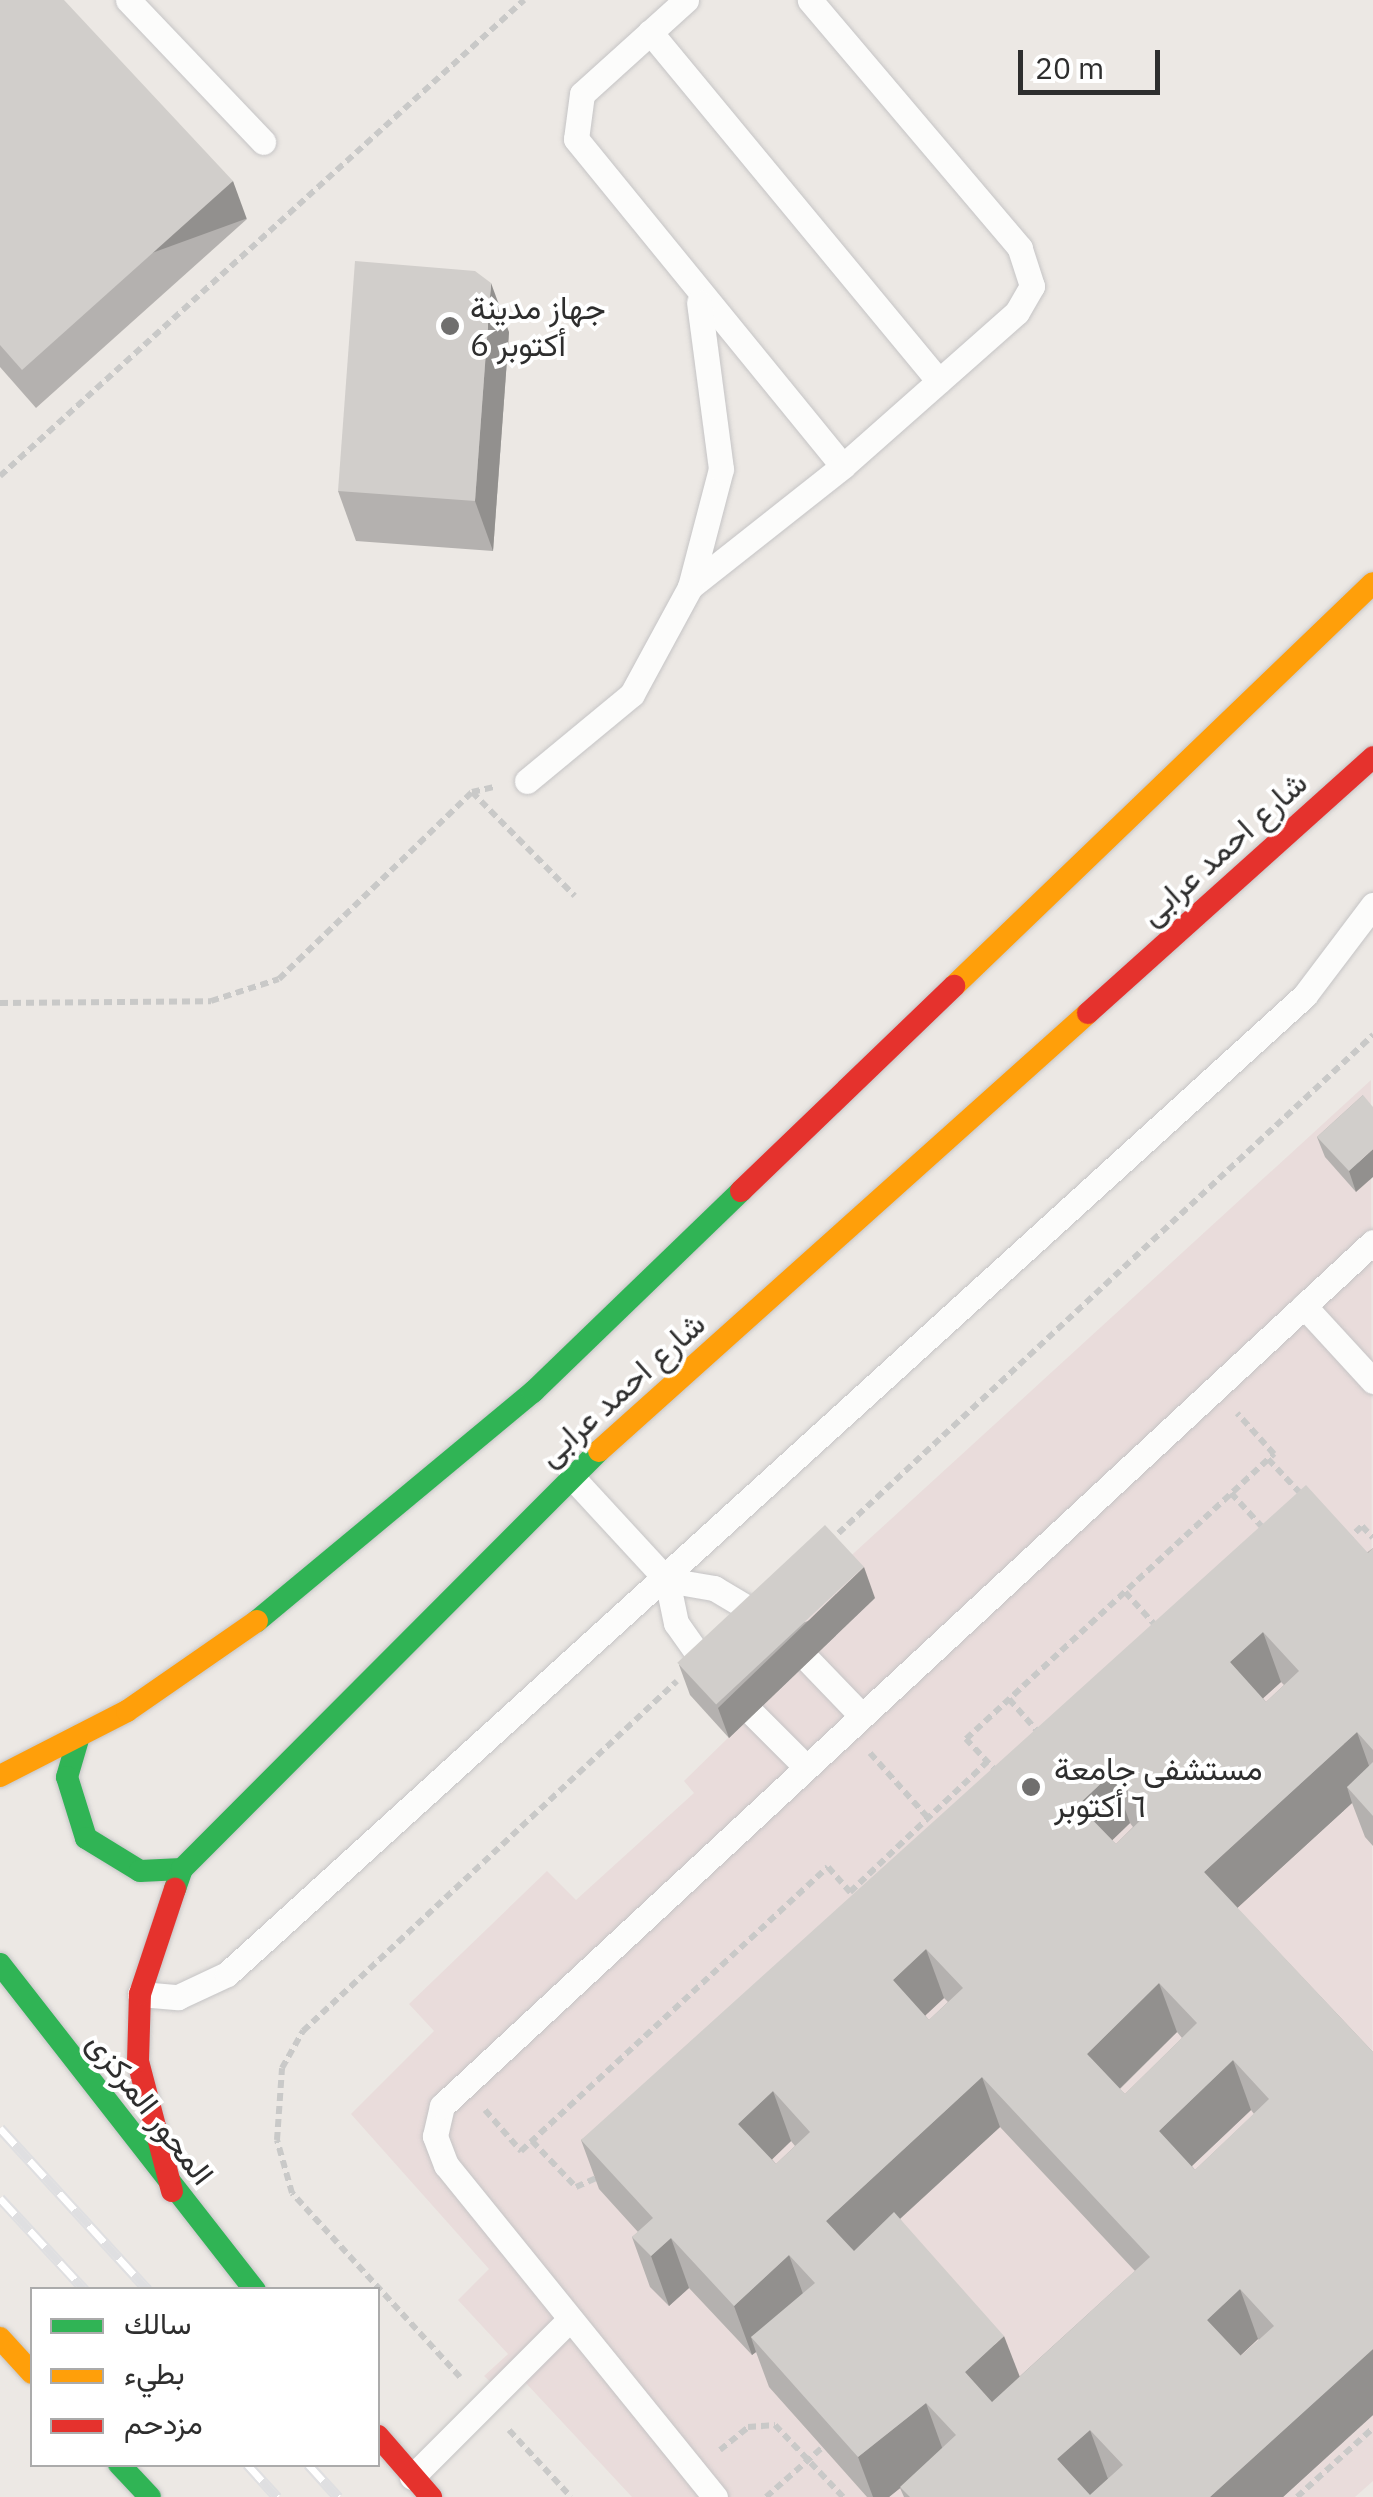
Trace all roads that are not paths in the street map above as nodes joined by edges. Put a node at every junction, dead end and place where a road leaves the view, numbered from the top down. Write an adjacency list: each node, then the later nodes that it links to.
1 (128, 0): 5 (lane)
2 (686, 0): 4 (lane)
3 (810, 0): 7 (lane)
4 (650, 32): 6 (lane); 7 (lane)
5 (263, 142)
6 (699, 300): 8 (lane); 10 (lane)
7 (938, 381): 8 (lane)
8 (843, 466): 10 (lane)
9 (1373, 583): 24 (main road, شارع احمد عرابى)
10 (690, 587): 12 (lane)
11 (1373, 757): 17 (main road, شارع احمد عرابى)
12 (527, 781)
13 (1373, 905): 18 (lane)
14 (1373, 1242): 15 (lane)
15 (1304, 1306): 16 (lane); 23 (lane)
16 (1373, 1381)
17 (571, 1476): 18 (lane); 27 (main road, شارع احمد عرابى)
18 (667, 1580): 19 (lane); 21 (lane); 29 (lane)
19 (768, 1620)
20 (809, 1661): 23 (lane)
21 (712, 1674)
22 (752, 1714): 25 (lane)
23 (854, 1721): 25 (lane)
24 (79, 1736): 26 (main road, شارع احمد عرابى); 27 (main road)
25 (806, 1767): 32 (lane)
26 (0, 1776)
27 (182, 1870): 29 (main road, شارع احمد عرابى)
28 (0, 1964): 30 (main road, المحور المركزى)
29 (140, 1994): 30 (main road, شارع احمد عرابى)
30 (172, 2191): 31 (main road, المحور المركزى)
31 (252, 2287)
32 (568, 2321): 37 (lane); 40 (lane)
33 (0, 2338): 34 (main road)
34 (30, 2370)
35 (380, 2438): 37 (main road)
36 (123, 2467): 38 (main road)
37 (412, 2477): 39 (main road)
38 (150, 2497)
39 (430, 2497)
40 (714, 2497)

